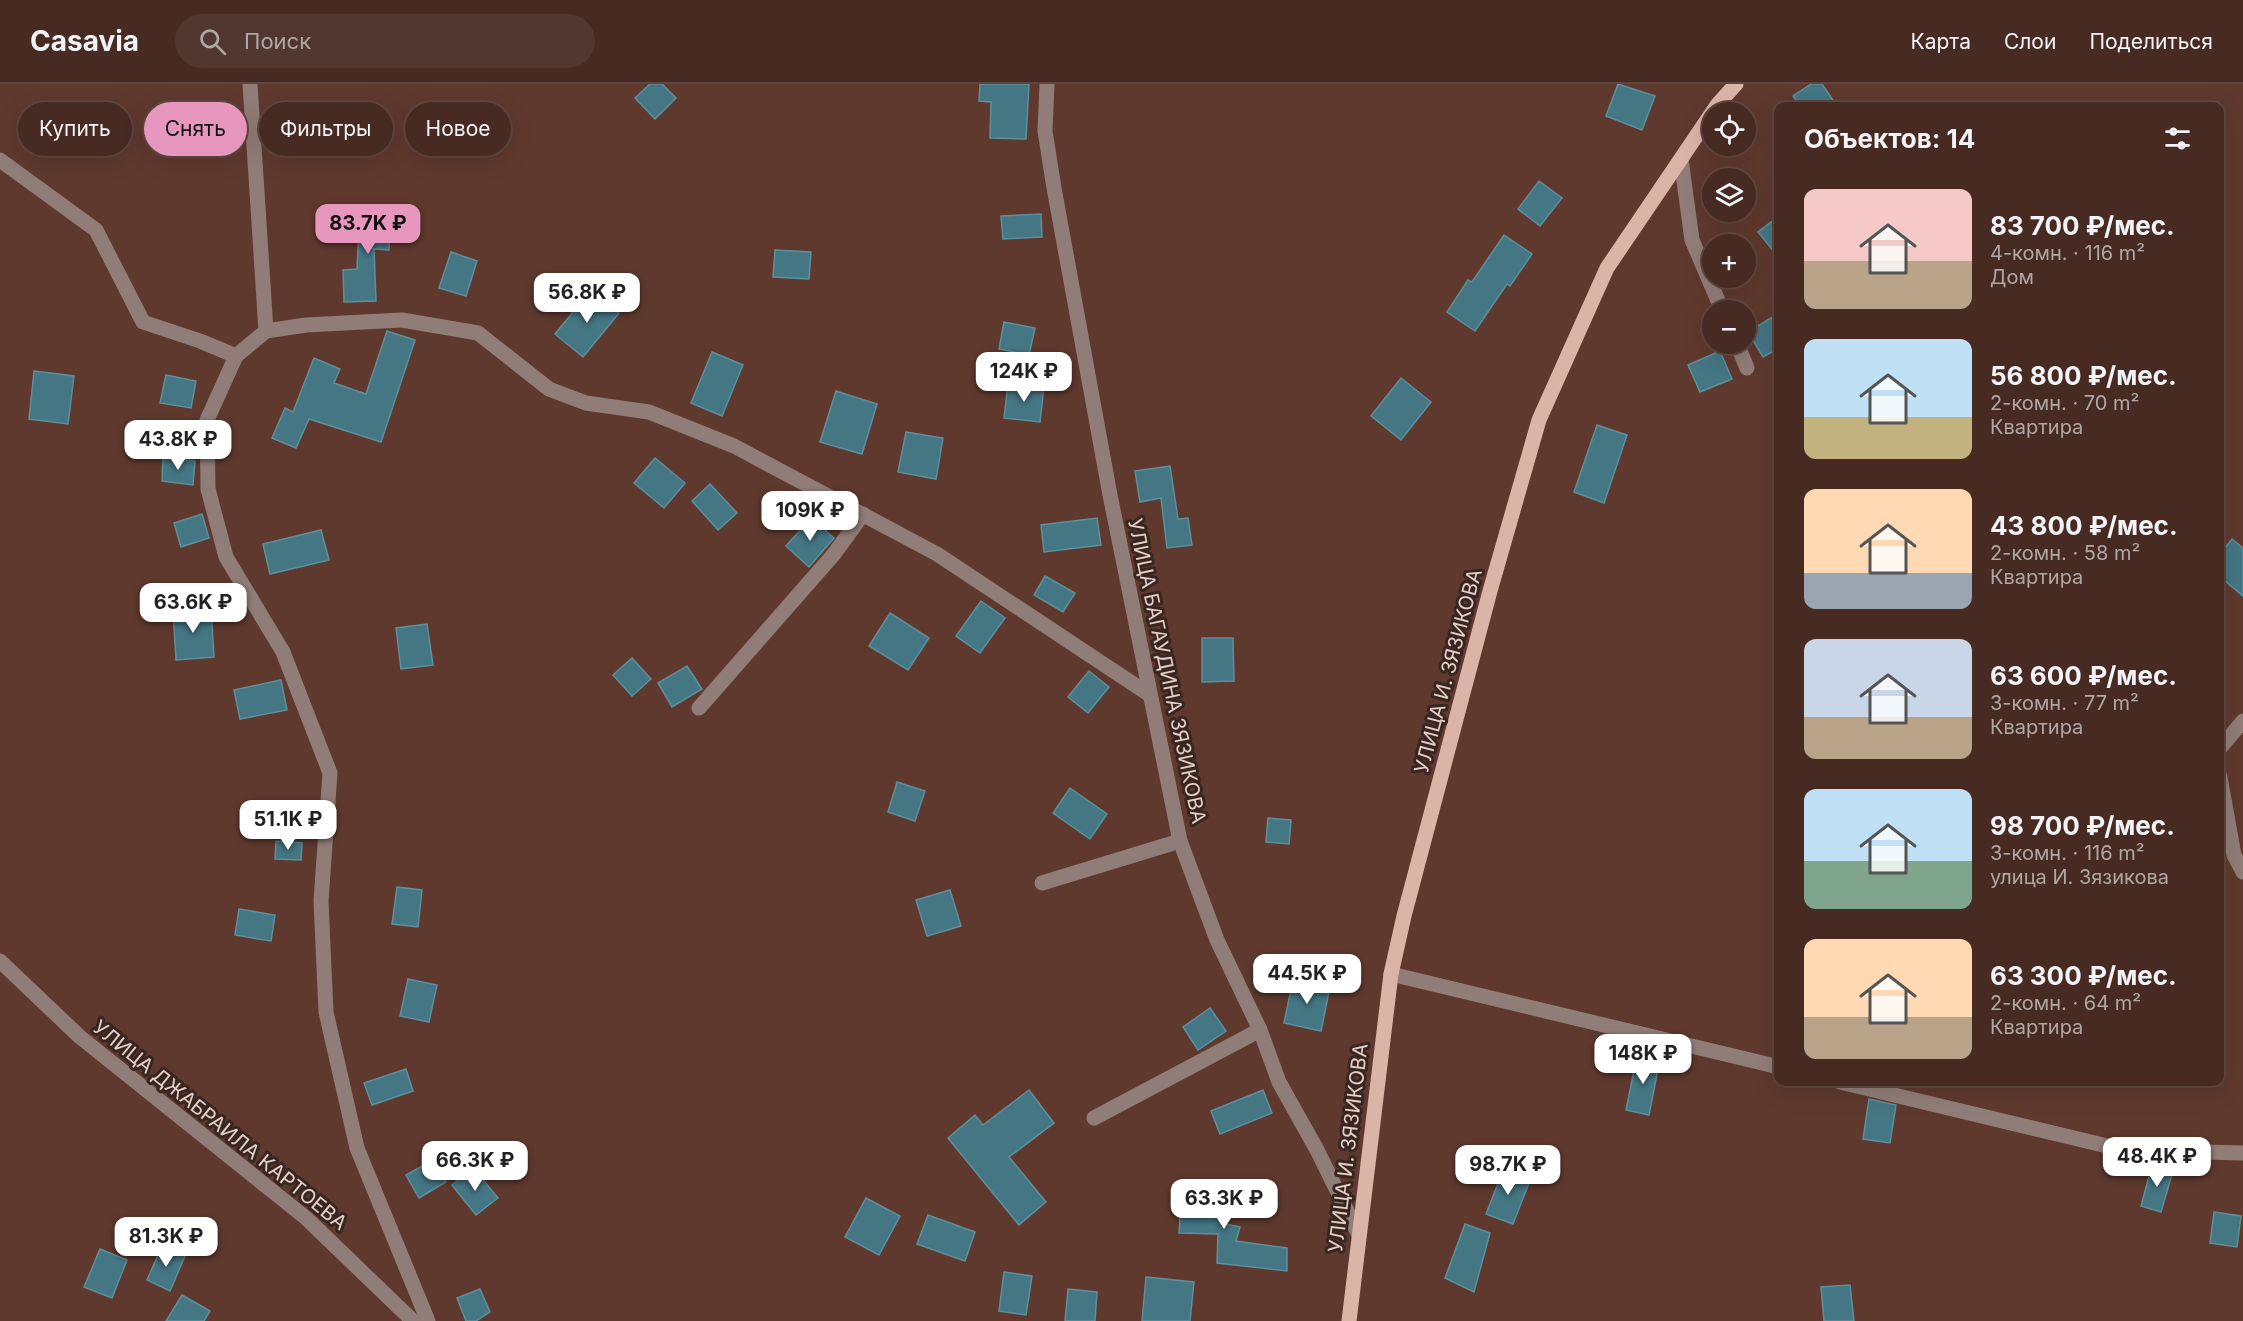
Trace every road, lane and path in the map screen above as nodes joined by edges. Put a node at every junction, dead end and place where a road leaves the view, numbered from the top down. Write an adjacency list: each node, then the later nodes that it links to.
1 (250, 84): 7 (street)
2 (1047, 84): 12 (street, УЛИЦА БАГАУДИНА ЗЯЗИКОВА)
3 (1736, 84): 4 (main road, УЛИЦА И. ЗЯЗИКОВА)
4 (1681, 159): 6 (street); 21 (main road, УЛИЦА И. ЗЯЗИКОВА)
5 (0, 160): 9 (street)
6 (1718, 300)
7 (266, 331): 9 (street); 11 (street)
8 (1741, 354): 10 (street)
9 (236, 356): 29 (street)
10 (1747, 368)
11 (863, 514): 12 (street); 13 (street)
12 (1150, 695): 17 (street, УЛИЦА БАГАУДИНА ЗЯЗИКОВА)
13 (699, 708)
14 (2243, 721): 15 (street)
15 (2224, 743)
16 (2224, 799): 18 (street)
17 (1180, 841): 19 (street); 22 (street, УЛИЦА БАГАУДИНА ЗЯЗИКОВА)
18 (2243, 872)
19 (1042, 883)
20 (0, 962): 28 (street, УЛИЦА ДЖАБРАИЛА КАРТОЕВА)
21 (1391, 974): 23 (street); 27 (main road, УЛИЦА И. ЗЯЗИКОВА)
22 (1260, 1030): 25 (street); 27 (street, УЛИЦА БАГАУДИНА ЗЯЗИКОВА)
23 (1774, 1066)
24 (1857, 1086): 26 (street)
25 (1094, 1118)
26 (2243, 1153)
27 (1358, 1233): 30 (main road, УЛИЦА И. ЗЯЗИКОВА)
28 (413, 1321)
29 (428, 1321)
30 (1349, 1321)

